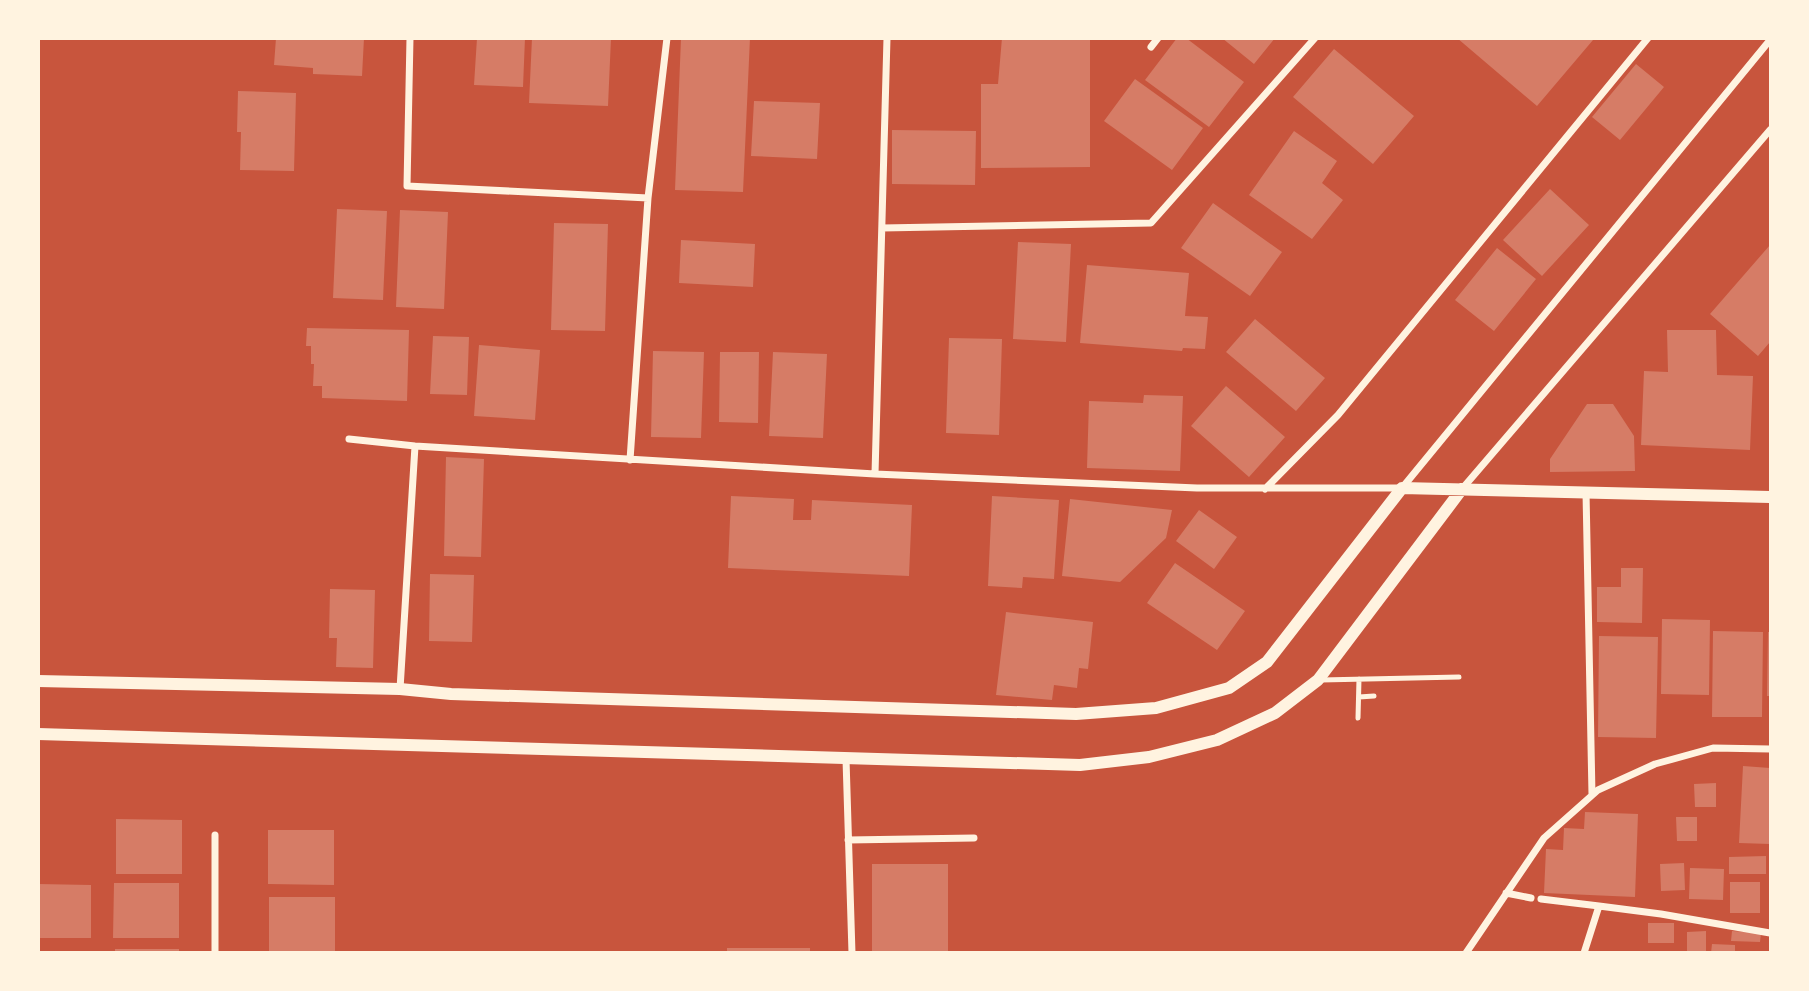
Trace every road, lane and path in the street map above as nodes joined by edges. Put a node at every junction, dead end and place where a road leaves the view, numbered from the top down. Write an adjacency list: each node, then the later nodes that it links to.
1 (410, 38): 10 (street)
2 (667, 38): 10 (street)
3 (887, 38): 11 (street)
4 (1158, 38): 8 (street)
5 (1315, 38): 11 (street)
6 (1647, 38): 17 (street)
7 (1770, 40): 16 (street)
8 (1151, 47)
9 (1770, 130): 18 (street)
10 (648, 198): 14 (street)
11 (882, 228): 15 (street)
12 (349, 439): 13 (street)
13 (415, 446): 14 (street); 25 (street)
14 (630, 460): 15 (street)
15 (875, 474): 17 (street)
16 (1402, 488): 17 (street); 18 (street); 25 (street)
17 (1265, 489)
18 (1462, 489): 19 (street); 23 (street)
19 (1586, 492): 20 (street); 32 (street)
20 (1770, 497)
21 (1459, 677): 22 (lane)
22 (1359, 679): 23 (lane); 27 (lane)
23 (1318, 680): 31 (street)
24 (38, 681): 25 (street)
25 (400, 689)
26 (1374, 696): 27 (lane)
27 (1359, 697): 28 (lane)
28 (1358, 719)
29 (38, 734): 31 (street)
30 (1770, 749): 32 (street)
31 (846, 759): 35 (street)
32 (1592, 794): 36 (street)
33 (215, 835): 41 (street)
34 (974, 838): 35 (street)
35 (848, 840): 42 (street)
36 (1506, 893): 37 (street); 43 (street)
37 (1531, 898)
38 (1541, 899): 39 (street)
39 (1599, 906): 40 (street); 44 (street)
40 (1770, 933)
41 (215, 953)
42 (852, 953)
43 (1466, 953)
44 (1584, 953)

